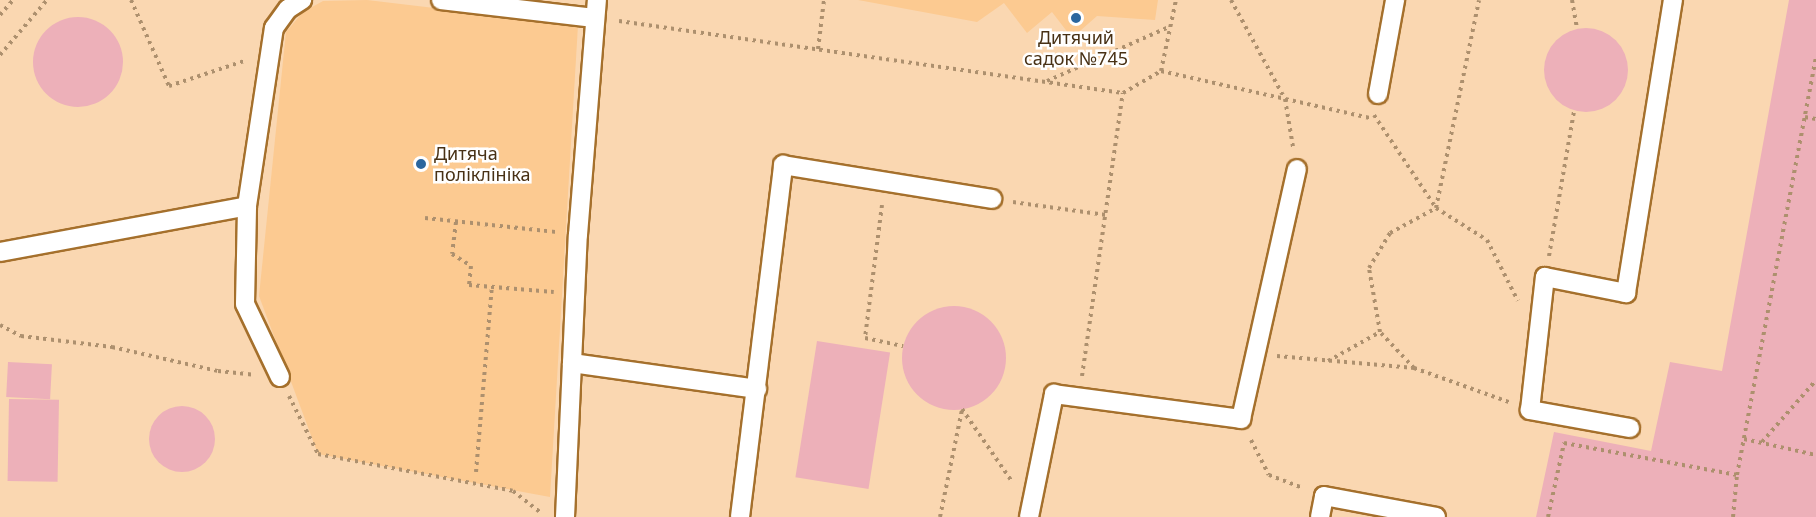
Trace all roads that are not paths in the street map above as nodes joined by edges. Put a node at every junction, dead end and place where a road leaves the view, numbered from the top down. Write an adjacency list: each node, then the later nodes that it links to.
1 (302, 0): 9 (lane)
2 (441, 0): 5 (lane)
3 (1395, 0): 6 (lane)
4 (1673, 0): 14 (lane)
5 (595, 9): 11 (lane)
6 (1378, 94)
7 (1297, 169): 15 (lane)
8 (992, 199): 13 (lane)
9 (247, 206): 10 (lane); 12 (lane)
10 (0, 252)
11 (572, 363): 13 (lane); 16 (lane)
12 (280, 377)
13 (757, 389): 17 (lane)
14 (1630, 428)
15 (1030, 512)
16 (565, 517)
17 (740, 517)
18 (1320, 517): 19 (lane)
19 (1436, 517)

